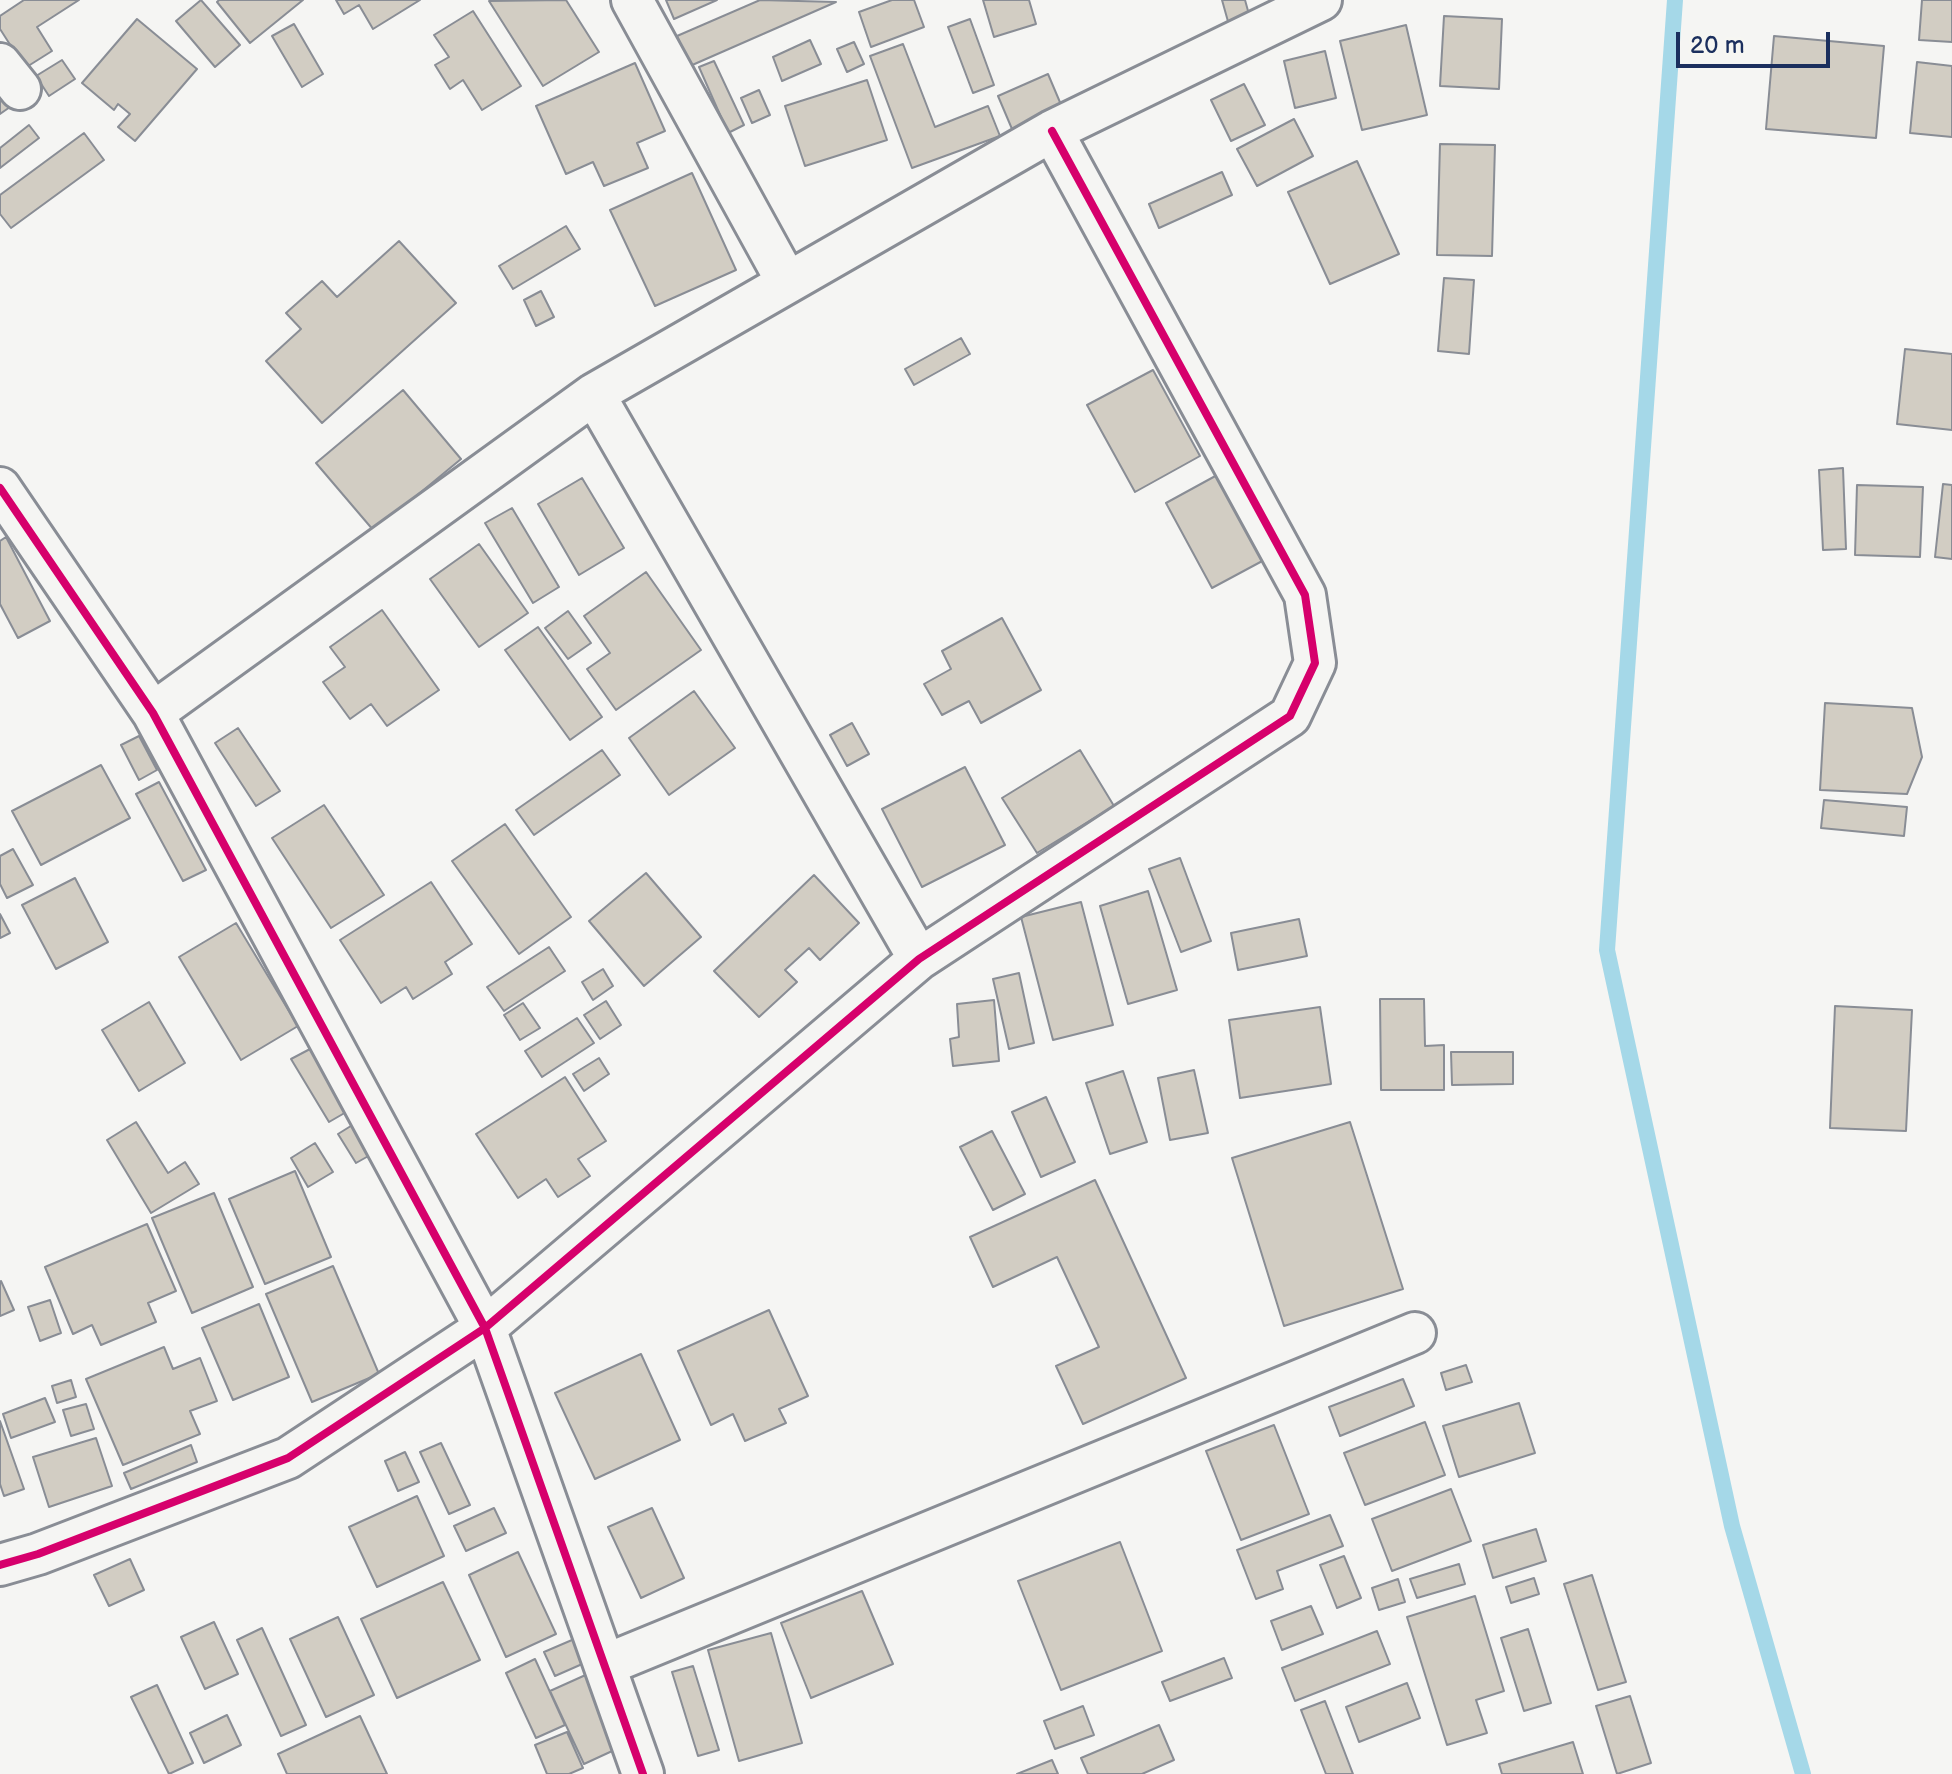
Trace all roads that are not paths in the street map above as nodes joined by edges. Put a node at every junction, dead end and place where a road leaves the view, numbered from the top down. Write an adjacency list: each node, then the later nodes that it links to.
1 (632, 0): 4 (street)
2 (1321, 0): 3 (street)
3 (1052, 131): 4 (street); 8 (street)
4 (787, 282): 5 (street)
5 (594, 394): 7 (street); 8 (street)
6 (0, 488): 7 (street)
7 (153, 713): 9 (street)
8 (919, 959): 9 (street)
9 (485, 1328): 11 (street); 12 (street)
10 (1415, 1333): 12 (street)
11 (0, 1565)
12 (605, 1665): 13 (street)
13 (643, 1774)

